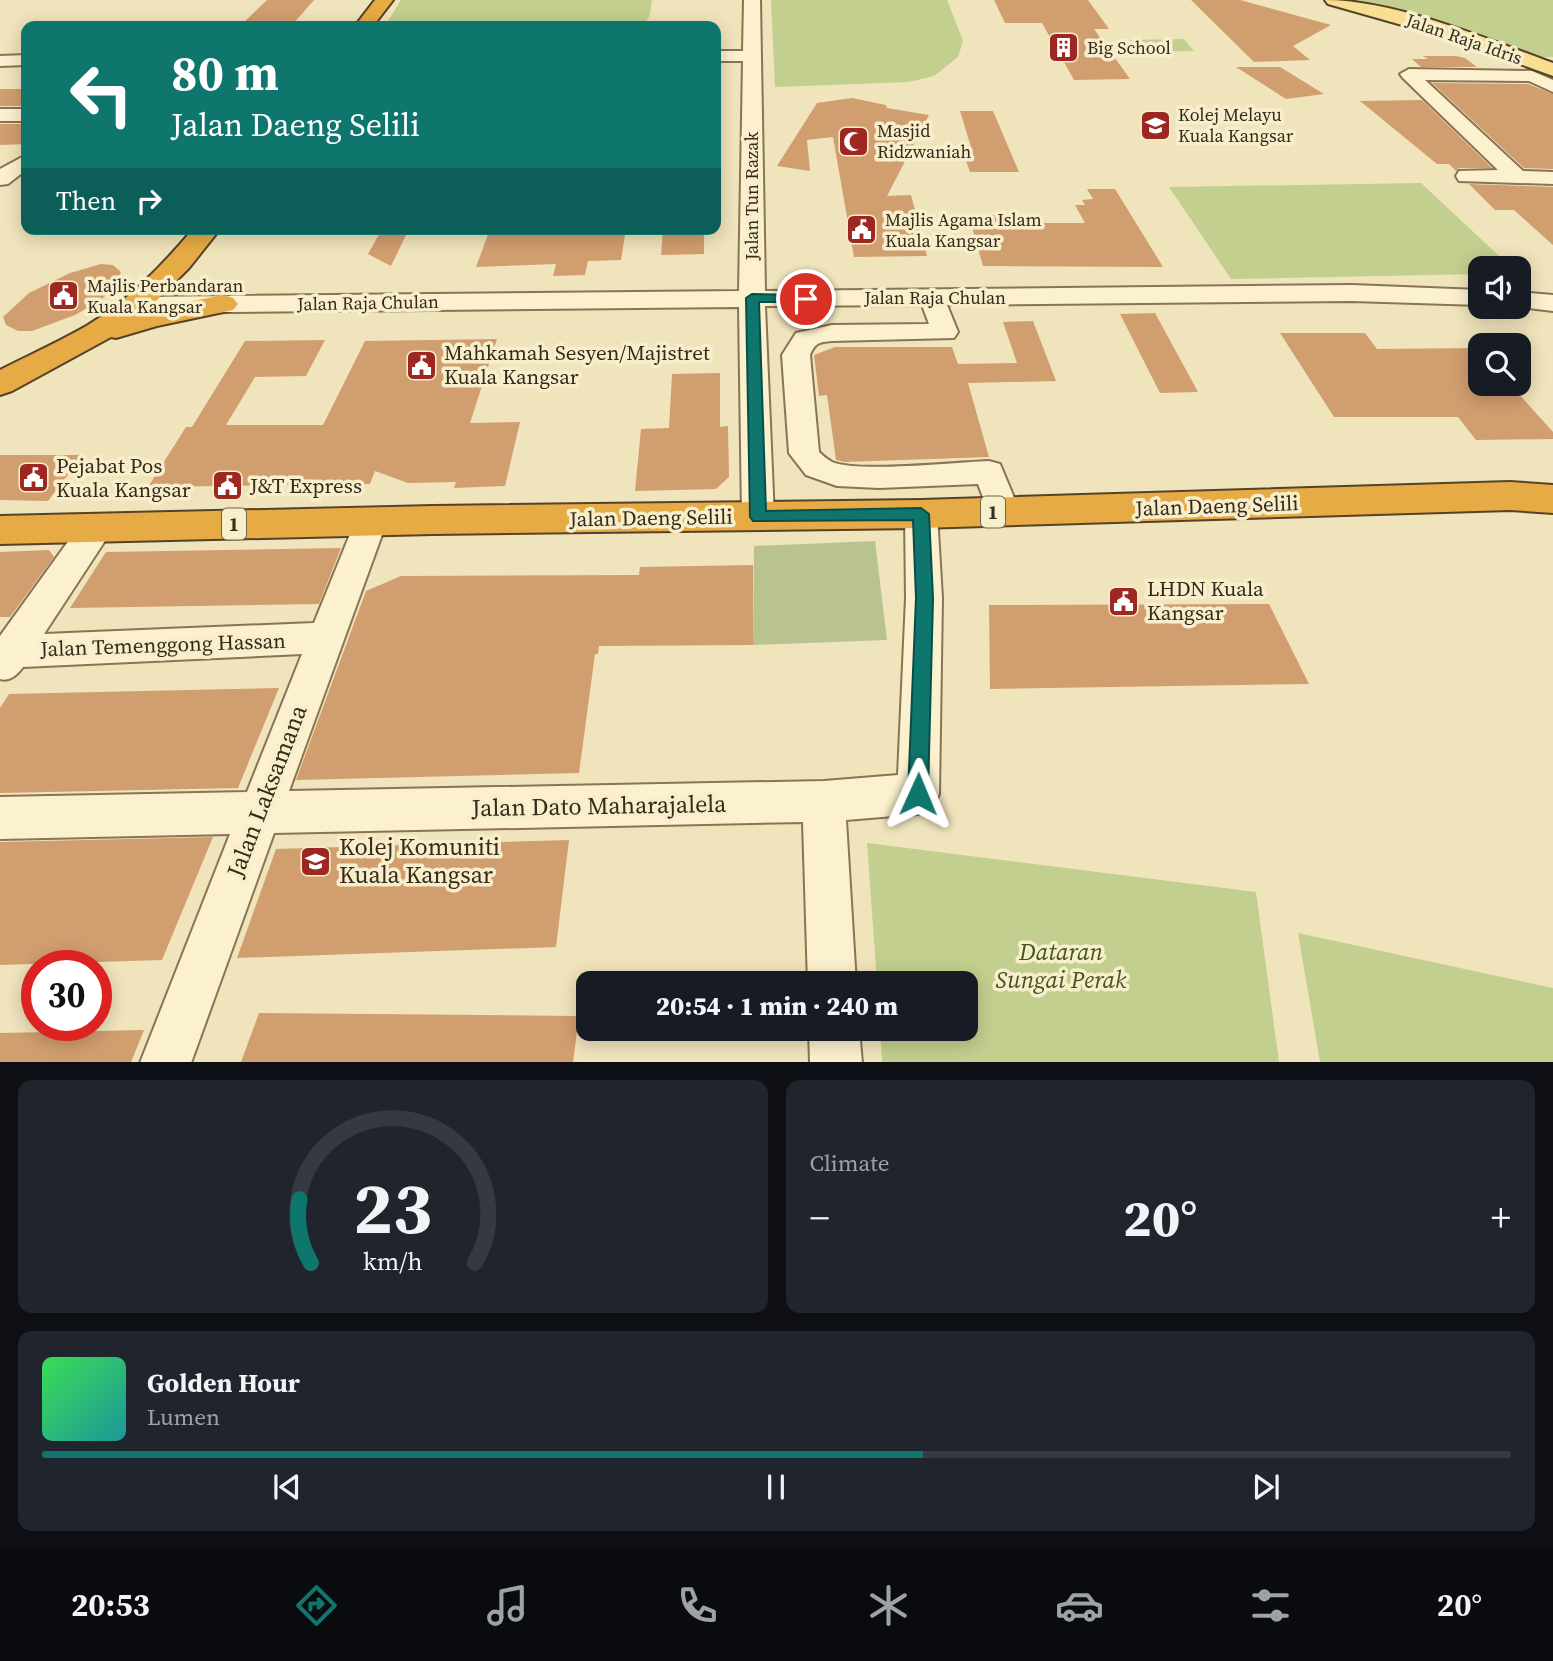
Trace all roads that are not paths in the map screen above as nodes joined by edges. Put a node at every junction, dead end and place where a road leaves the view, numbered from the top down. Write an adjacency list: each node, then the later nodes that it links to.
1 (384, 0): 4 (highway)
2 (752, 0): 6 (street, Jalan Tun Razak)
3 (1334, 0): 9 (main road, Jalan Raja Idris)
4 (369, 21)
5 (721, 56): 6 (street)
6 (752, 56): 20 (street, Jalan Tun Razak)
7 (21, 60): 8 (street)
8 (0, 61)
9 (1553, 70)
10 (1553, 87): 16 (street)
11 (0, 115): 12 (street)
12 (21, 115)
13 (21, 164): 15 (street)
14 (1467, 176): 16 (street)
15 (3, 177)
16 (1517, 177): 17 (street)
17 (1553, 178)
18 (201, 235): 19 (highway)
19 (186, 258): 25 (highway); 26 (highway)
20 (752, 298): 21 (street, Jalan Raja Chulan); 25 (street, Jalan Raja Chulan); 32 (street, Jalan Tun Razak)
21 (932, 298): 22 (street, Jalan Raja Chulan); 30 (street)
22 (1468, 298)
23 (1531, 301): 24 (street)
24 (1553, 303)
25 (223, 304): 26 (street, Jalan Raja Chulan); 27 (highway)
26 (136, 305): 27 (highway)
27 (84, 340): 28 (highway)
28 (0, 384)
29 (1553, 499): 30 (highway, Jalan Daeng Selili / 1)
30 (1004, 512): 31 (highway, Jalan Daeng Selili / 1)
31 (921, 514): 32 (highway, Jalan Daeng Selili / 1); 38 (street, Jalan Dato Maharajalela)
32 (758, 517): 33 (highway, Jalan Daeng Selili / 1)
33 (371, 521): 34 (highway, Jalan Daeng Selili / 1); 36 (street, Jalan Laksamana)
34 (97, 527): 35 (highway, Jalan Daeng Selili / 1); 37 (street)
35 (0, 530)
36 (326, 638): 37 (street, Jalan Temenggong Hassan); 39 (street, Jalan Laksamana)
37 (4, 658)
38 (824, 801): 39 (street, Jalan Dato Maharajalela); 41 (street)
39 (258, 814): 40 (street, Jalan Dato Maharajalela); 43 (street, Jalan Laksamana)
40 (0, 818)
41 (831, 971)
42 (835, 1041): 44 (street)
43 (165, 1062)
44 (836, 1062)

